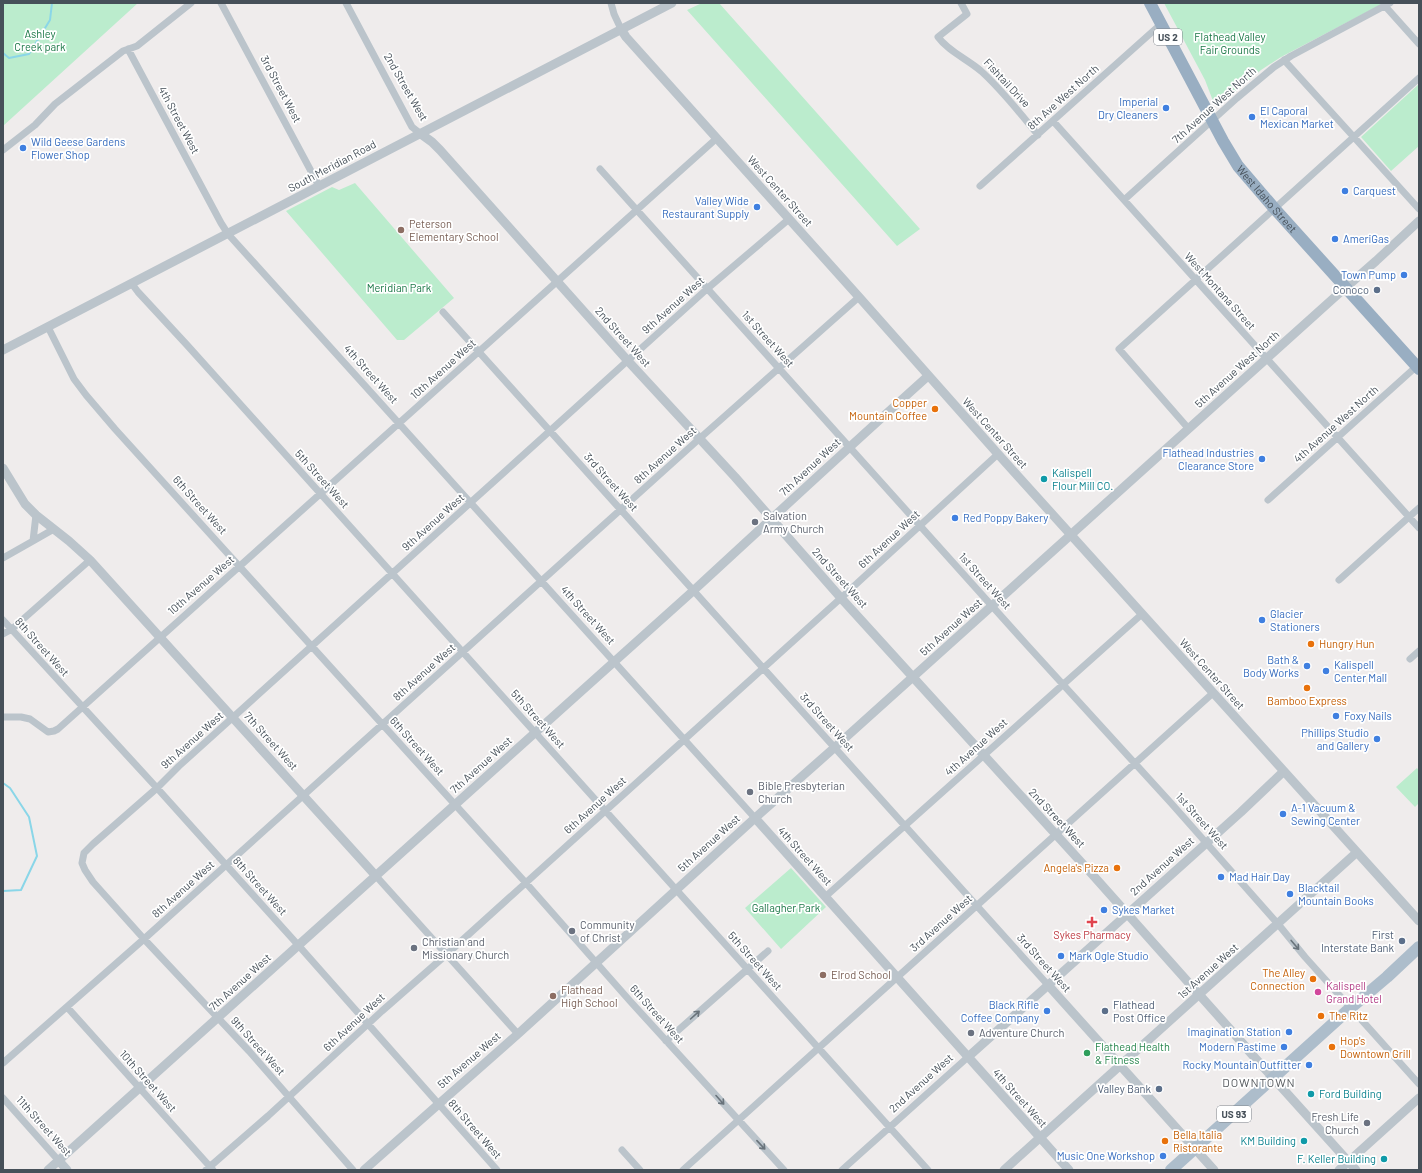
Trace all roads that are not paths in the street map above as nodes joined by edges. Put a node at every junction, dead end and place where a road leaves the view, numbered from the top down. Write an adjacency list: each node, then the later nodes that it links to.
1 (191, 3): 12 (street)
2 (221, 3): 23 (street, 3rd Street West)
3 (346, 3): 17 (street, 2nd Street West)
4 (612, 3): 10 (street)
5 (672, 3): 10 (street, South Meridian Road)
6 (961, 3): 18 (street, Fishtail Drive)
7 (1150, 3): 9 (highway, West Idaho Street / US 2)
8 (1388, 4): 11 (street); 13 (street, 7th Avenue West North)
9 (1161, 24): 15 (highway, West Idaho Street / US 2); 16 (street, 8th Ave West North)
10 (621, 29): 17 (street, South Meridian Road); 20 (street, West Center Street)
11 (1419, 44)
12 (128, 49): 21 (street); 31 (street, 4th Street West)
13 (1284, 60): 15 (street, 7th Avenue West North); 19 (street)
14 (1419, 78): 19 (street)
15 (1212, 120): 25 (street, 7th Avenue West North); 26 (highway, West Idaho Street / US 2)
16 (1053, 121): 18 (street, 8th Ave West North); 25 (street, West Montana Street)
17 (421, 134): 23 (street, South Meridian Road); 33 (street, 2nd Street West)
18 (1038, 134): 24 (street, 8th Ave West North)
19 (1354, 137): 26 (street); 28 (street)
20 (717, 138): 27 (street, 10th Avenue West); 29 (street, West Center Street)
21 (3, 150)
22 (600, 169): 27 (street, 1st Street West)
23 (319, 186): 31 (street, South Meridian Road)
24 (980, 186)
25 (1124, 200): 32 (street, West Montana Street)
26 (1274, 208): 32 (street); 35 (highway, West Idaho Street / US 2)
27 (638, 209): 33 (street, 10th Avenue West); 36 (street, 1st Street West)
28 (1419, 209)
29 (789, 219): 36 (street, 9th Avenue West); 37 (street, West Center Street)
30 (1419, 221): 35 (street, 5th Avenue West North)
31 (228, 234): 34 (street, South Meridian Road); 47 (street, 4th Street West)
32 (1195, 279): 42 (street, West Montana Street); 48 (street)
33 (557, 281): 41 (street, 10th Avenue West); 43 (street, 2nd Street West)
34 (132, 284): 39 (street, South Meridian Road); 55 (street, 5th Street West)
35 (1346, 287): 42 (street, 5th Avenue West North); 44 (highway, West Idaho Street / US 2)
36 (708, 288): 43 (street, 9th Avenue West); 45 (street, 1st Street West)
37 (859, 297): 45 (street, 8th Avenue West); 46 (street, West Center Street)
38 (443, 312): 41 (street, 3rd Street West)
39 (48, 327): 40 (street, South Meridian Road); 70 (street, 6th Street West)
40 (3, 350)
41 (478, 352): 47 (street, 10th Avenue West); 49 (street, 3rd Street West)
42 (1266, 359): 48 (street, 5th Avenue West North); 50 (street, West Montana Street)
43 (628, 361): 49 (street, 9th Avenue West); 51 (street, 2nd Street West)
44 (1418, 367): 50 (street, 4th Avenue West North)
45 (778, 368): 51 (street, 8th Avenue West); 52 (street, 1st Street West)
46 (928, 376): 52 (street, 7th Avenue West); 53 (street, West Center Street)
47 (399, 423): 55 (street, 10th Avenue West); 57 (street, 4th Street West)
48 (1188, 428): 66 (street, 5th Avenue West North)
49 (550, 431): 57 (street, 9th Avenue West); 59 (street, 3rd Street West)
50 (1338, 438): 56 (street, 4th Avenue West North); 61 (street, West Montana Street)
51 (699, 439): 59 (street, 8th Avenue West); 62 (street, 2nd Street West)
52 (849, 446): 62 (street, 7th Avenue West); 63 (street, 1st Street West)
53 (998, 454): 63 (street, 6th Avenue West); 66 (street, West Center Street)
54 (3, 468): 60 (street, 7th Street West)
55 (320, 494): 70 (street, 10th Avenue West); 71 (street, 5th Street West)
56 (1268, 500)
57 (471, 503): 71 (street, 9th Avenue West); 72 (street, 4th Street West)
58 (1419, 508): 61 (street)
59 (620, 510): 72 (street, 8th Avenue West); 74 (street, 3rd Street West)
60 (36, 515): 65 (street, 7th Street West); 67 (street)
61 (1409, 517): 64 (street, West Montana Street); 73 (street)
62 (771, 519): 74 (street, 7th Avenue West); 75 (street, 2nd Street West)
63 (920, 525): 75 (street, 6th Avenue West); 76 (street, 1st Street West)
64 (1419, 528)
65 (54, 529): 67 (street); 69 (street, 7th Street West)
66 (1071, 534): 76 (street, 5th Avenue West); 77 (street, West Center Street)
67 (33, 541): 68 (street)
68 (3, 558)
69 (90, 560): 79 (street); 81 (street, 7th Street West)
70 (240, 566): 81 (street, 10th Avenue West); 82 (street, 6th Street West)
71 (392, 574): 82 (street, 9th Avenue West); 84 (street, 5th Street West)
72 (541, 580): 84 (street, 8th Avenue West); 86 (street, 4th Street West)
73 (1339, 580)
74 (693, 591): 86 (street, 7th Avenue West); 87 (street, 3rd Street West)
75 (841, 598): 87 (street, 6th Avenue West); 88 (street, 2nd Street West)
76 (992, 606): 88 (street, 5th Avenue West); 89 (street, 1st Street West)
77 (1142, 614): 89 (street, 4th Avenue West); 90 (street, West Center Street)
78 (3, 620): 79 (street, 8th Street West)
79 (12, 629): 80 (street); 91 (street, 8th Street West)
80 (3, 634)
81 (160, 637): 91 (street, 10th Avenue West); 93 (street, 7th Street West)
82 (313, 646): 93 (street, 9th Avenue West); 94 (street, 6th Street West)
83 (1419, 651): 85 (street)
84 (462, 652): 94 (street, 8th Avenue West); 95 (street, 5th Street West)
85 (1410, 660)
86 (614, 662): 95 (street, 7th Avenue West); 96 (street, 4th Street West)
87 (763, 669): 96 (street, 6th Avenue West); 97 (street, 3rd Street West)
88 (913, 676): 97 (street, 5th Avenue West); 98 (street, 2nd Street West)
89 (1063, 685): 98 (street, 4th Avenue West); 99 (street, 1st Street West)
90 (1213, 693): 99 (street, 3rd Avenue West); 100 (street, West Center Street)
91 (83, 707): 92 (street, 10th Avenue West); 101 (street, 8th Street West)
92 (3, 717)
93 (233, 717): 101 (street, 9th Avenue West); 102 (street, 7th Street West)
94 (382, 725): 102 (street, 8th Avenue West); 103 (street, 6th Street West)
95 (535, 733): 103 (street, 7th Avenue West); 104 (street, 5th Street West)
96 (684, 739): 104 (street, 6th Avenue West); 105 (street, 4th Street West)
97 (834, 748): 105 (street, 5th Avenue West); 106 (street, 3rd Street West)
98 (984, 755): 106 (street, 4th Avenue West); 107 (street, 2nd Street West)
99 (1135, 764): 107 (street, 3rd Avenue West); 108 (street, 1st Street West)
100 (1284, 772): 108 (street, 2nd Avenue West); 110 (street, West Center Street)
101 (157, 788): 109 (street, 9th Avenue West); 111 (street, 8th Street West)
102 (303, 795): 111 (street, 8th Avenue West); 112 (street, 7th Street West)
103 (455, 805): 112 (street, 7th Avenue West); 113 (street, 6th Street West)
104 (605, 810): 113 (street, 6th Avenue West); 114 (street, 5th Street West)
105 (755, 818): 114 (street, 5th Avenue West); 115 (street, 4th Street West)
106 (904, 826): 115 (street, 4th Avenue West); 116 (street, 3rd Street West)
107 (1056, 834): 116 (street, 3rd Avenue West); 117 (street, 2nd Street West)
108 (1206, 843): 117 (street, 2nd Avenue West); 119 (street, 1st Street West)
109 (93, 844): 120 (street, 9th Street West)
110 (1356, 853): 118 (street, West Center Street); 119 (street, 1st Avenue West)
111 (226, 865): 120 (street, 8th Avenue West); 121 (street, 8th Street West)
112 (376, 876): 121 (street, 7th Avenue West); 124 (street, 7th Street West)
113 (526, 883): 124 (street, 6th Avenue West); 125 (street, 6th Street West)
114 (676, 890): 125 (street, 5th Avenue West); 126 (street, 5th Street West)
115 (825, 897): 127 (street, 4th Street West)
116 (976, 906): 127 (street, 3rd Avenue West); 128 (street, 3rd Street West)
117 (1127, 914): 128 (street, 2nd Avenue West); 129 (street, 2nd Street West)
118 (1419, 921)
119 (1278, 924): 129 (street, 1st Avenue West); 131 (street, 1st Street West, one-way to 131)
120 (144, 939): 130 (street, 8th Avenue West); 132 (street, 9th Street West)
121 (299, 946): 132 (street, 7th Avenue West); 133 (street, 8th Street West)
122 (1419, 947): 131 (main road, US 93)
123 (768, 951): 126 (street)
124 (447, 954): 133 (street, 6th Avenue West); 134 (street, 7th Street West)
125 (596, 962): 134 (street, 5th Avenue West); 135 (street, 6th Street West)
126 (748, 969): 135 (street, one-way to 126); 136 (street, 5th Street West)
127 (897, 978): 136 (street, 3rd Avenue West); 137 (street, 4th Street West)
128 (1048, 985): 137 (street, 2nd Avenue West); 139 (street, 3rd Street West)
129 (1199, 995): 139 (street, 1st Avenue West); 140 (street, 2nd Street West)
130 (67, 1007): 138 (street, 8th Avenue West); 142 (street, 10th Street West)
131 (1350, 1008): 140 (main road, US 93); 141 (street, 1st Street West)
132 (218, 1018): 142 (street, 7th Avenue West); 143 (street, 9th Street West)
133 (368, 1024): 143 (street, 6th Avenue West); 146 (street, 8th Street West)
134 (518, 1034): 146 (street, 5th Avenue West)
135 (666, 1041): 147 (street, 6th Street West, one-way to 147)
136 (819, 1048): 147 (street, 3rd Avenue West); 148 (street, 5th Street West)
137 (968, 1057): 148 (street, 2nd Avenue West); 149 (street, 4th Street West)
138 (3, 1063)
139 (1120, 1066): 149 (street, 1st Avenue West); 150 (street, 3rd Street West)
140 (1274, 1078): 150 (main road, US 93); 153 (street, 2nd Street West)
141 (1419, 1084)
142 (139, 1088): 152 (street, 7th Avenue West); 154 (street, 10th Street West)
143 (288, 1096): 154 (street, 6th Avenue West); 157 (street, 9th Street West)
144 (3, 1098): 152 (street, 11th Street West)
145 (1419, 1098): 153 (street)
146 (438, 1103): 158 (street, 5th Avenue West); 159 (street, 8th Street West)
147 (738, 1120): 161 (street, 3rd Avenue West); 162 (street, 6th Street West, one-way to 162)
148 (890, 1127): 163 (street, 2nd Avenue West); 164 (street, 5th Street West)
149 (1040, 1138): 165 (street, 1st Avenue West); 166 (street, 4th Street West)
150 (1195, 1149): 167 (main road, US 93); 168 (street, 3rd Street West)
151 (622, 1150): 160 (street)
152 (59, 1161): 155 (street, 7th Avenue West); 156 (street, 11th Street West)
153 (1348, 1162): 169 (street); 170 (street, 2nd Street West)
154 (210, 1169)
155 (48, 1170)
156 (67, 1170)
157 (353, 1170)
158 (364, 1170)
159 (497, 1170)
160 (640, 1170)
161 (683, 1170)
162 (784, 1170)
163 (842, 1170)
164 (928, 1170)
165 (1004, 1170)
166 (1069, 1170)
167 (1172, 1170)
168 (1214, 1170)
169 (1339, 1170)
170 (1356, 1170)

